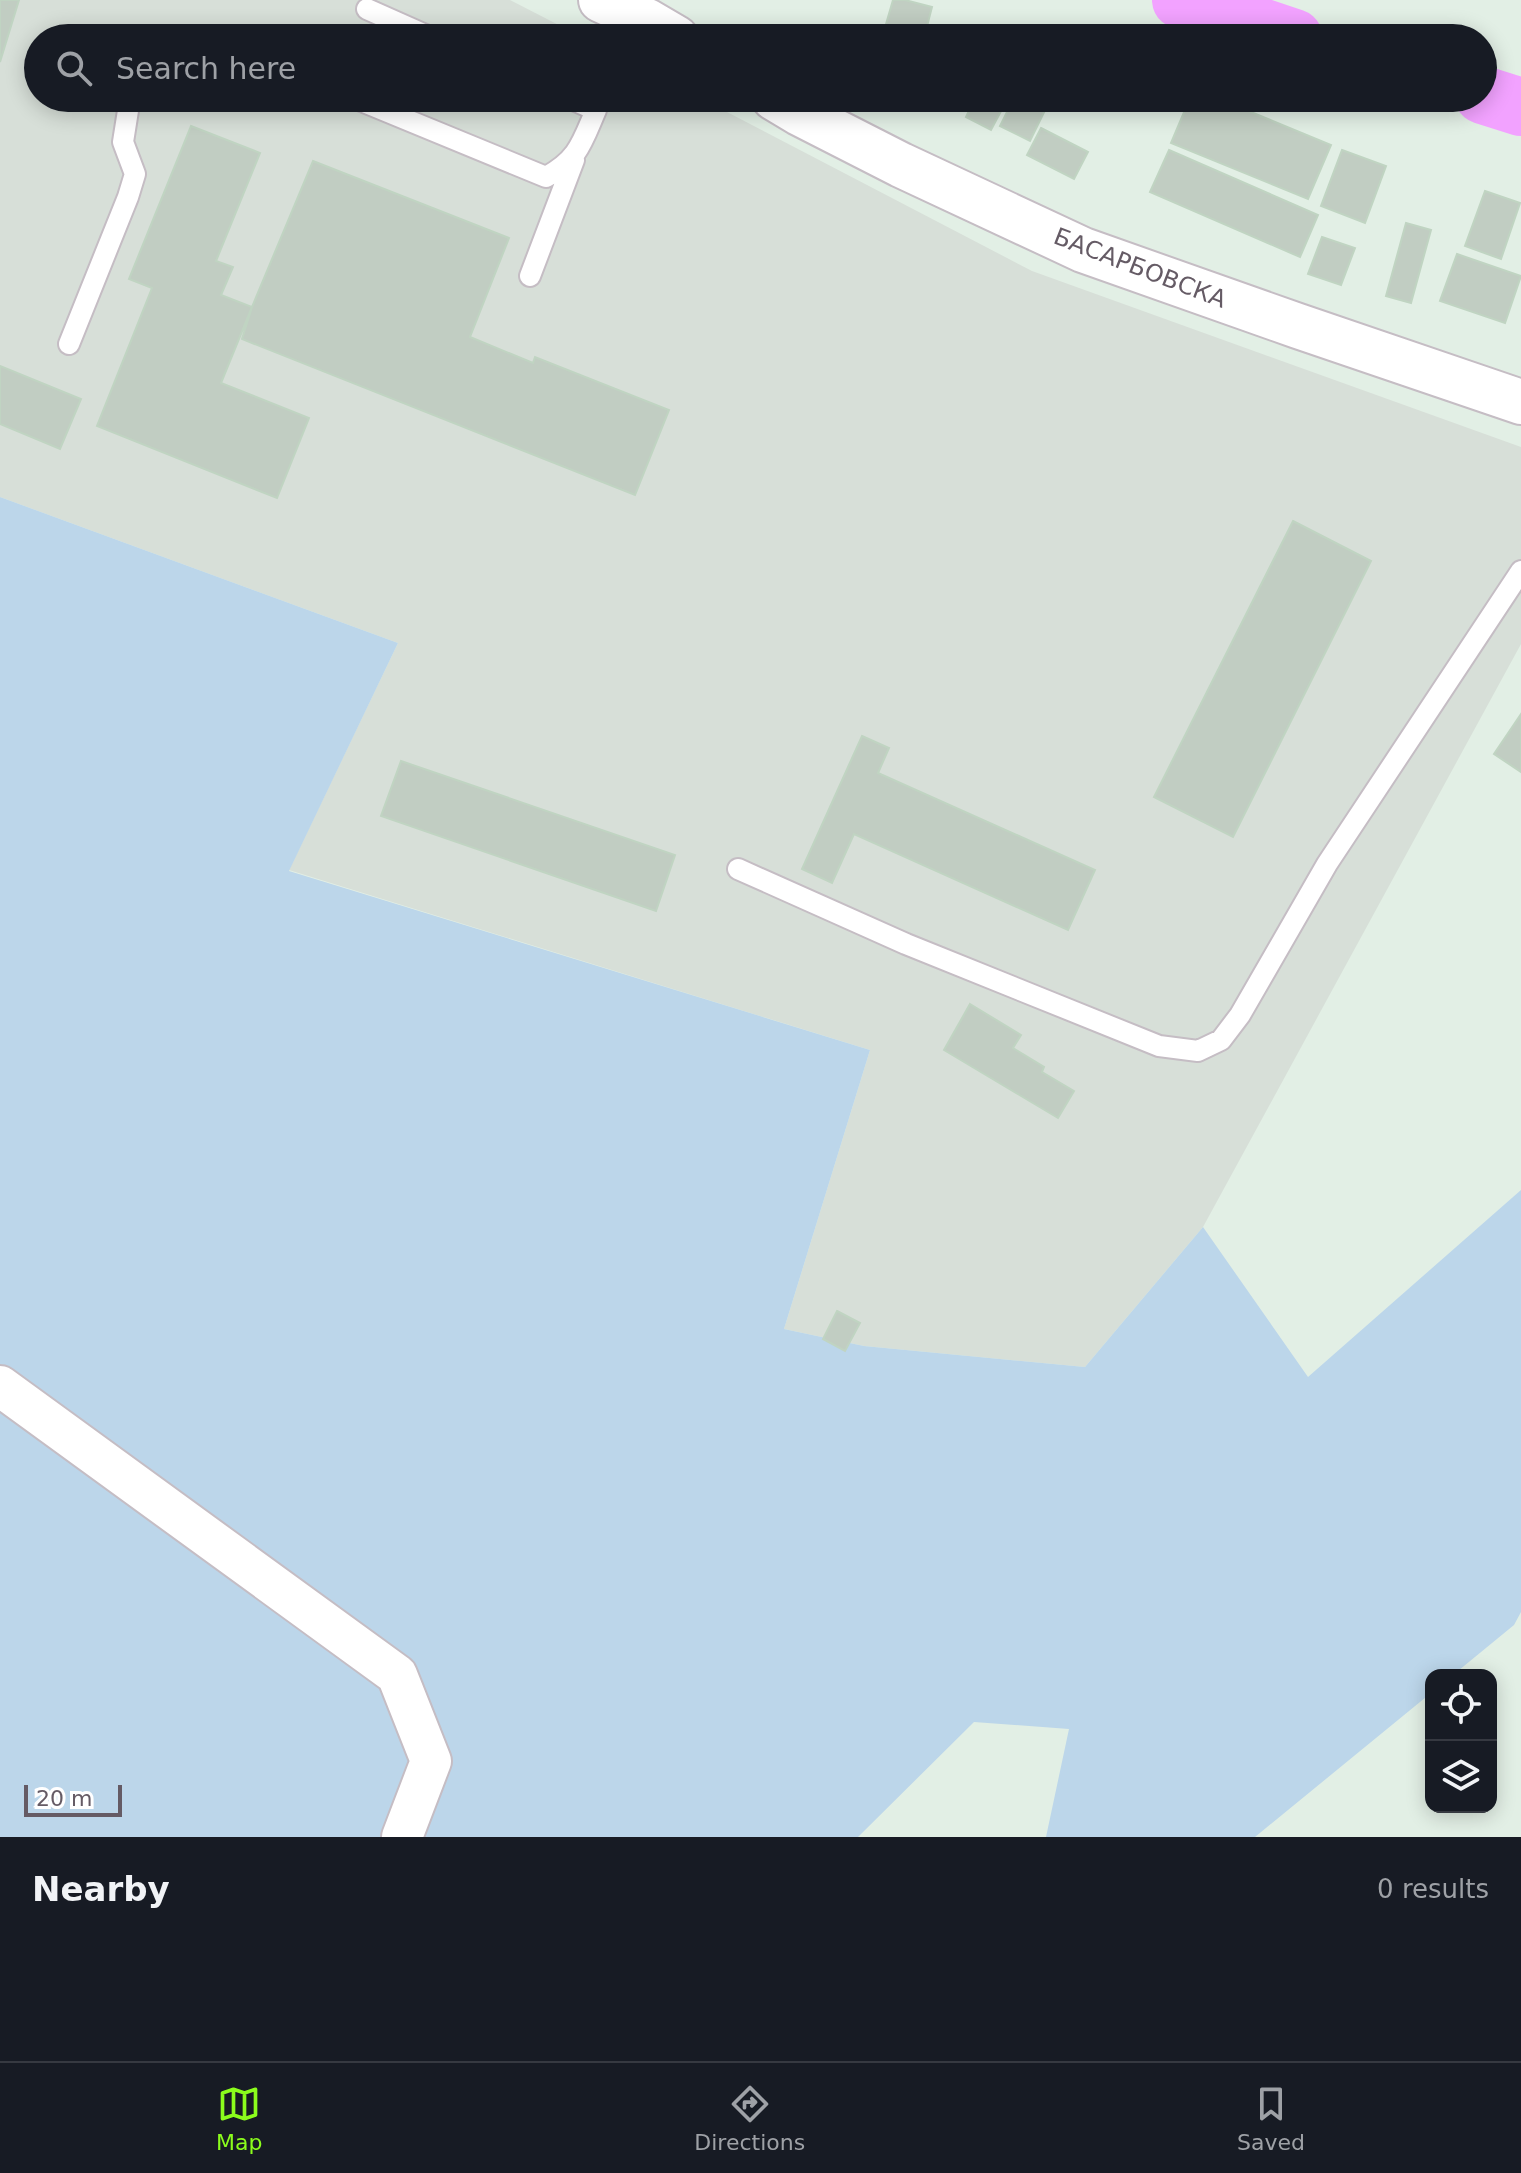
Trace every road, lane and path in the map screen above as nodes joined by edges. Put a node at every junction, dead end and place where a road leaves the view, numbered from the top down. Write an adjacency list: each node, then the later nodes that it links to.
1 (601, 0): 4 (street)
2 (367, 9): 3 (lane)
3 (401, 24)
4 (641, 24)
5 (128, 112): 11 (lane)
6 (388, 112): 9 (lane)
7 (596, 112): 9 (lane)
8 (797, 112): 12 (street, БАСАРБОВСКА)
9 (575, 156): 10 (lane)
10 (530, 276)
11 (69, 344)
12 (1521, 402)
13 (1521, 571): 14 (lane)
14 (738, 869)
15 (0, 1386): 16 (street)
16 (402, 1837)

